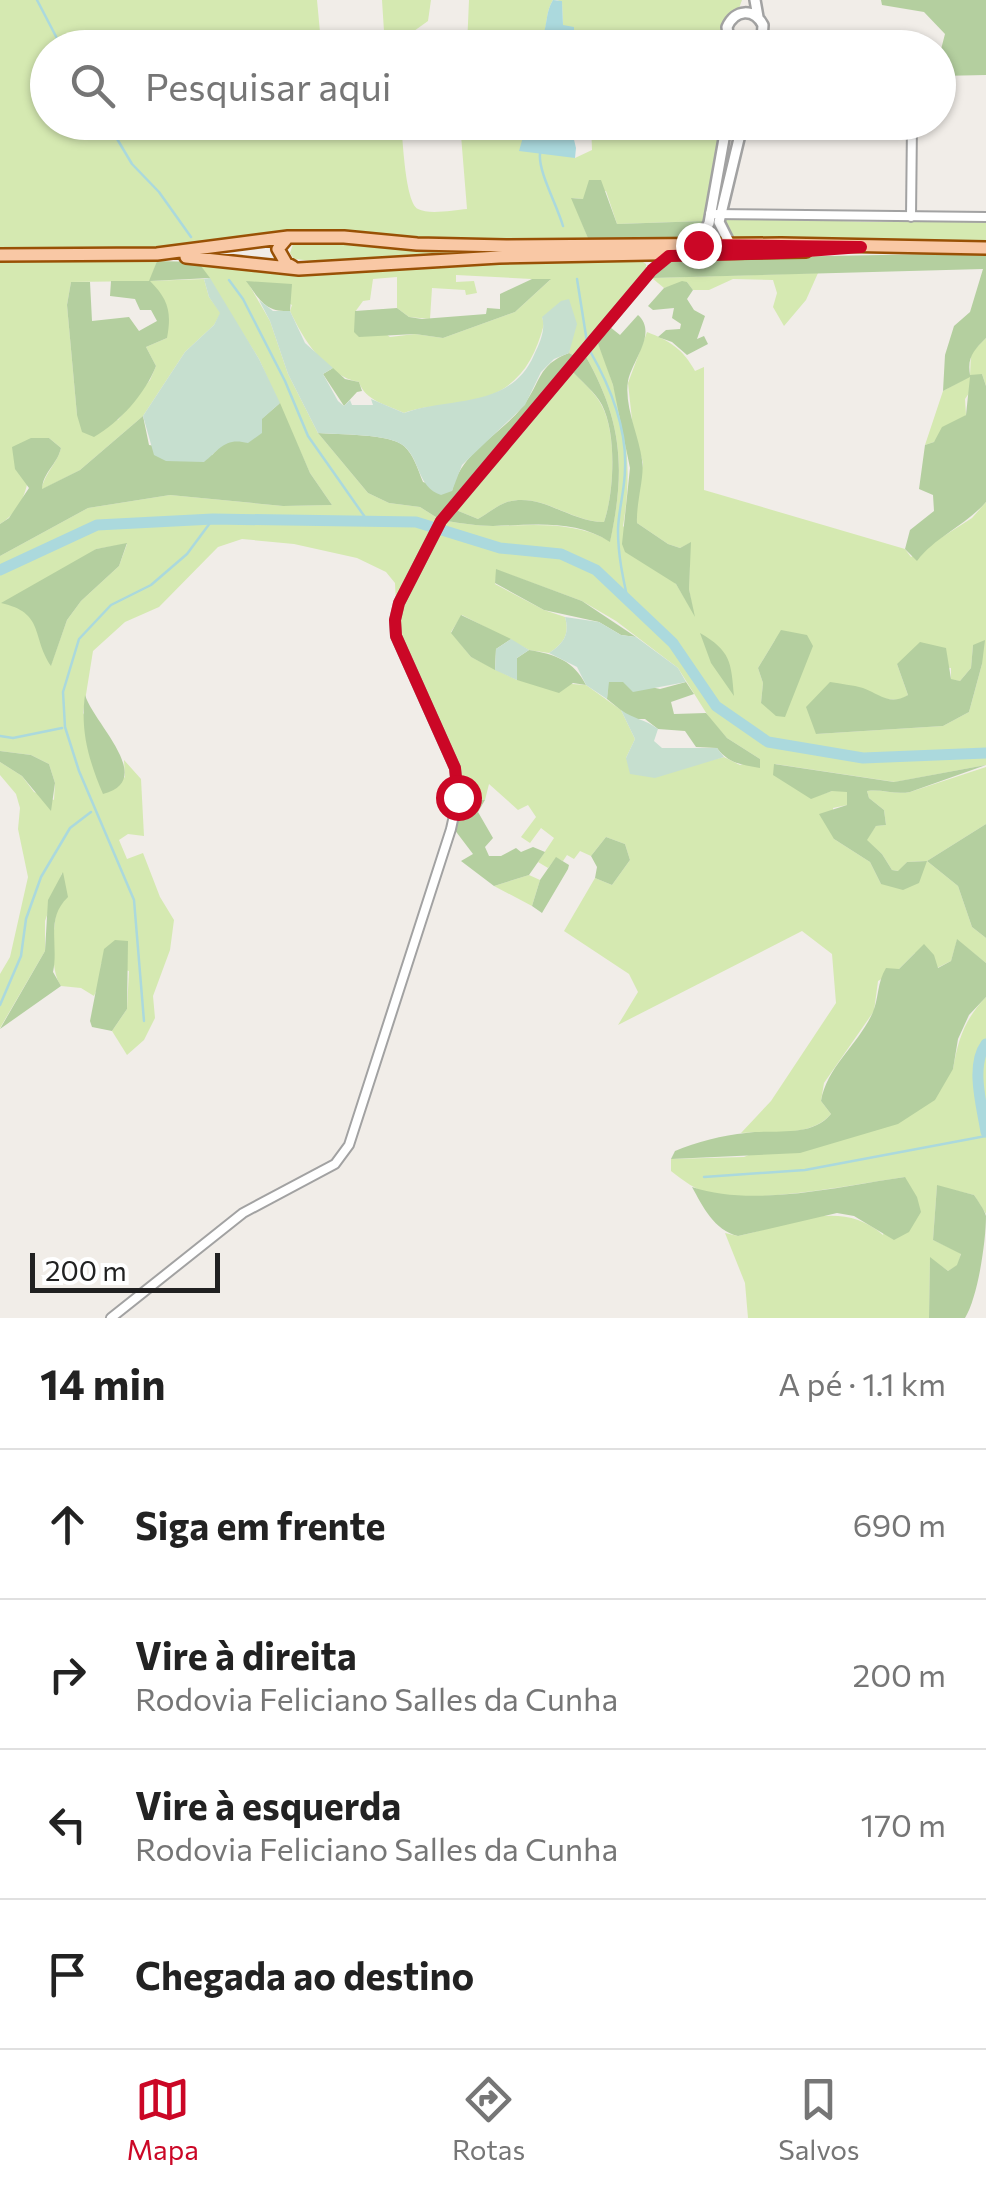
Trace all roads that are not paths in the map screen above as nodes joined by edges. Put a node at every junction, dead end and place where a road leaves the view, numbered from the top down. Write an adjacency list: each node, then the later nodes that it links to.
1 (743, 0): 3 (street)
2 (755, 0): 4 (street)
3 (740, 13): 4 (street); 5 (street)
4 (758, 17): 6 (street)
5 (726, 30)
6 (764, 30)
7 (724, 140): 10 (street)
8 (740, 140): 11 (street)
9 (912, 140): 12 (street)
10 (710, 214): 11 (street); 16 (street)
11 (724, 214): 12 (street); 15 (street)
12 (911, 217): 13 (street)
13 (986, 218)
14 (288, 237): 16 (main road); 19 (main road); 23 (main road)
15 (730, 244): 16 (main road); 17 (main road)
16 (698, 245)
17 (861, 247): 18 (main road); 22 (main road)
18 (986, 248)
19 (156, 254): 20 (main road); 23 (main road)
20 (0, 255)
21 (641, 256): 22 (main road); 23 (main road); 24 (street)
22 (669, 256): 24 (street)
23 (298, 269)
24 (652, 270): 25 (street)
25 (112, 1318)

